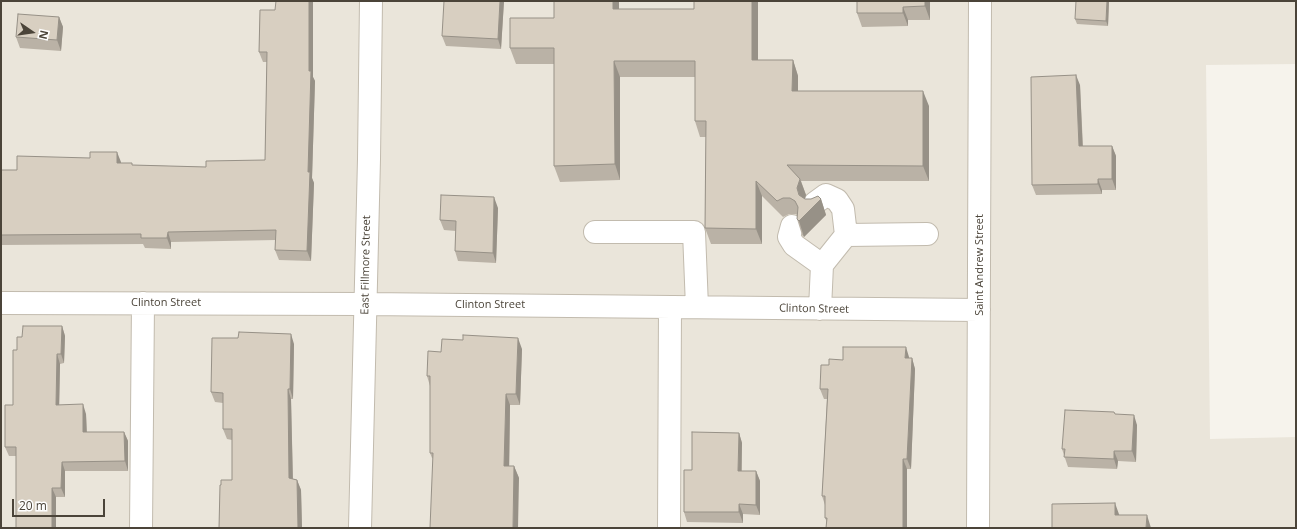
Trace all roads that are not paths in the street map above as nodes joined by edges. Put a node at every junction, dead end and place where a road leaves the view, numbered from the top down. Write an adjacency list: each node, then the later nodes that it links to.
1 (371, 1): 11 (street, East Fillmore Street)
2 (980, 1): 15 (street, Saint Andrew Street)
3 (815, 204): 7 (street)
4 (792, 226): 8 (street)
5 (595, 232): 13 (street)
6 (927, 234): 7 (street)
7 (846, 235): 8 (street)
8 (822, 265): 14 (street)
9 (1, 303): 10 (street, Clinton Street)
10 (143, 303): 11 (street, Clinton Street); 16 (street)
11 (365, 304): 12 (street, Clinton Street); 17 (street, East Fillmore Street)
12 (670, 307): 13 (street, Clinton Street); 18 (street)
13 (697, 307): 14 (street, Clinton Street)
14 (820, 309): 15 (street, Clinton Street)
15 (979, 310): 19 (street, Saint Andrew Street)
16 (141, 528)
17 (360, 528)
18 (669, 528)
19 (978, 528)

